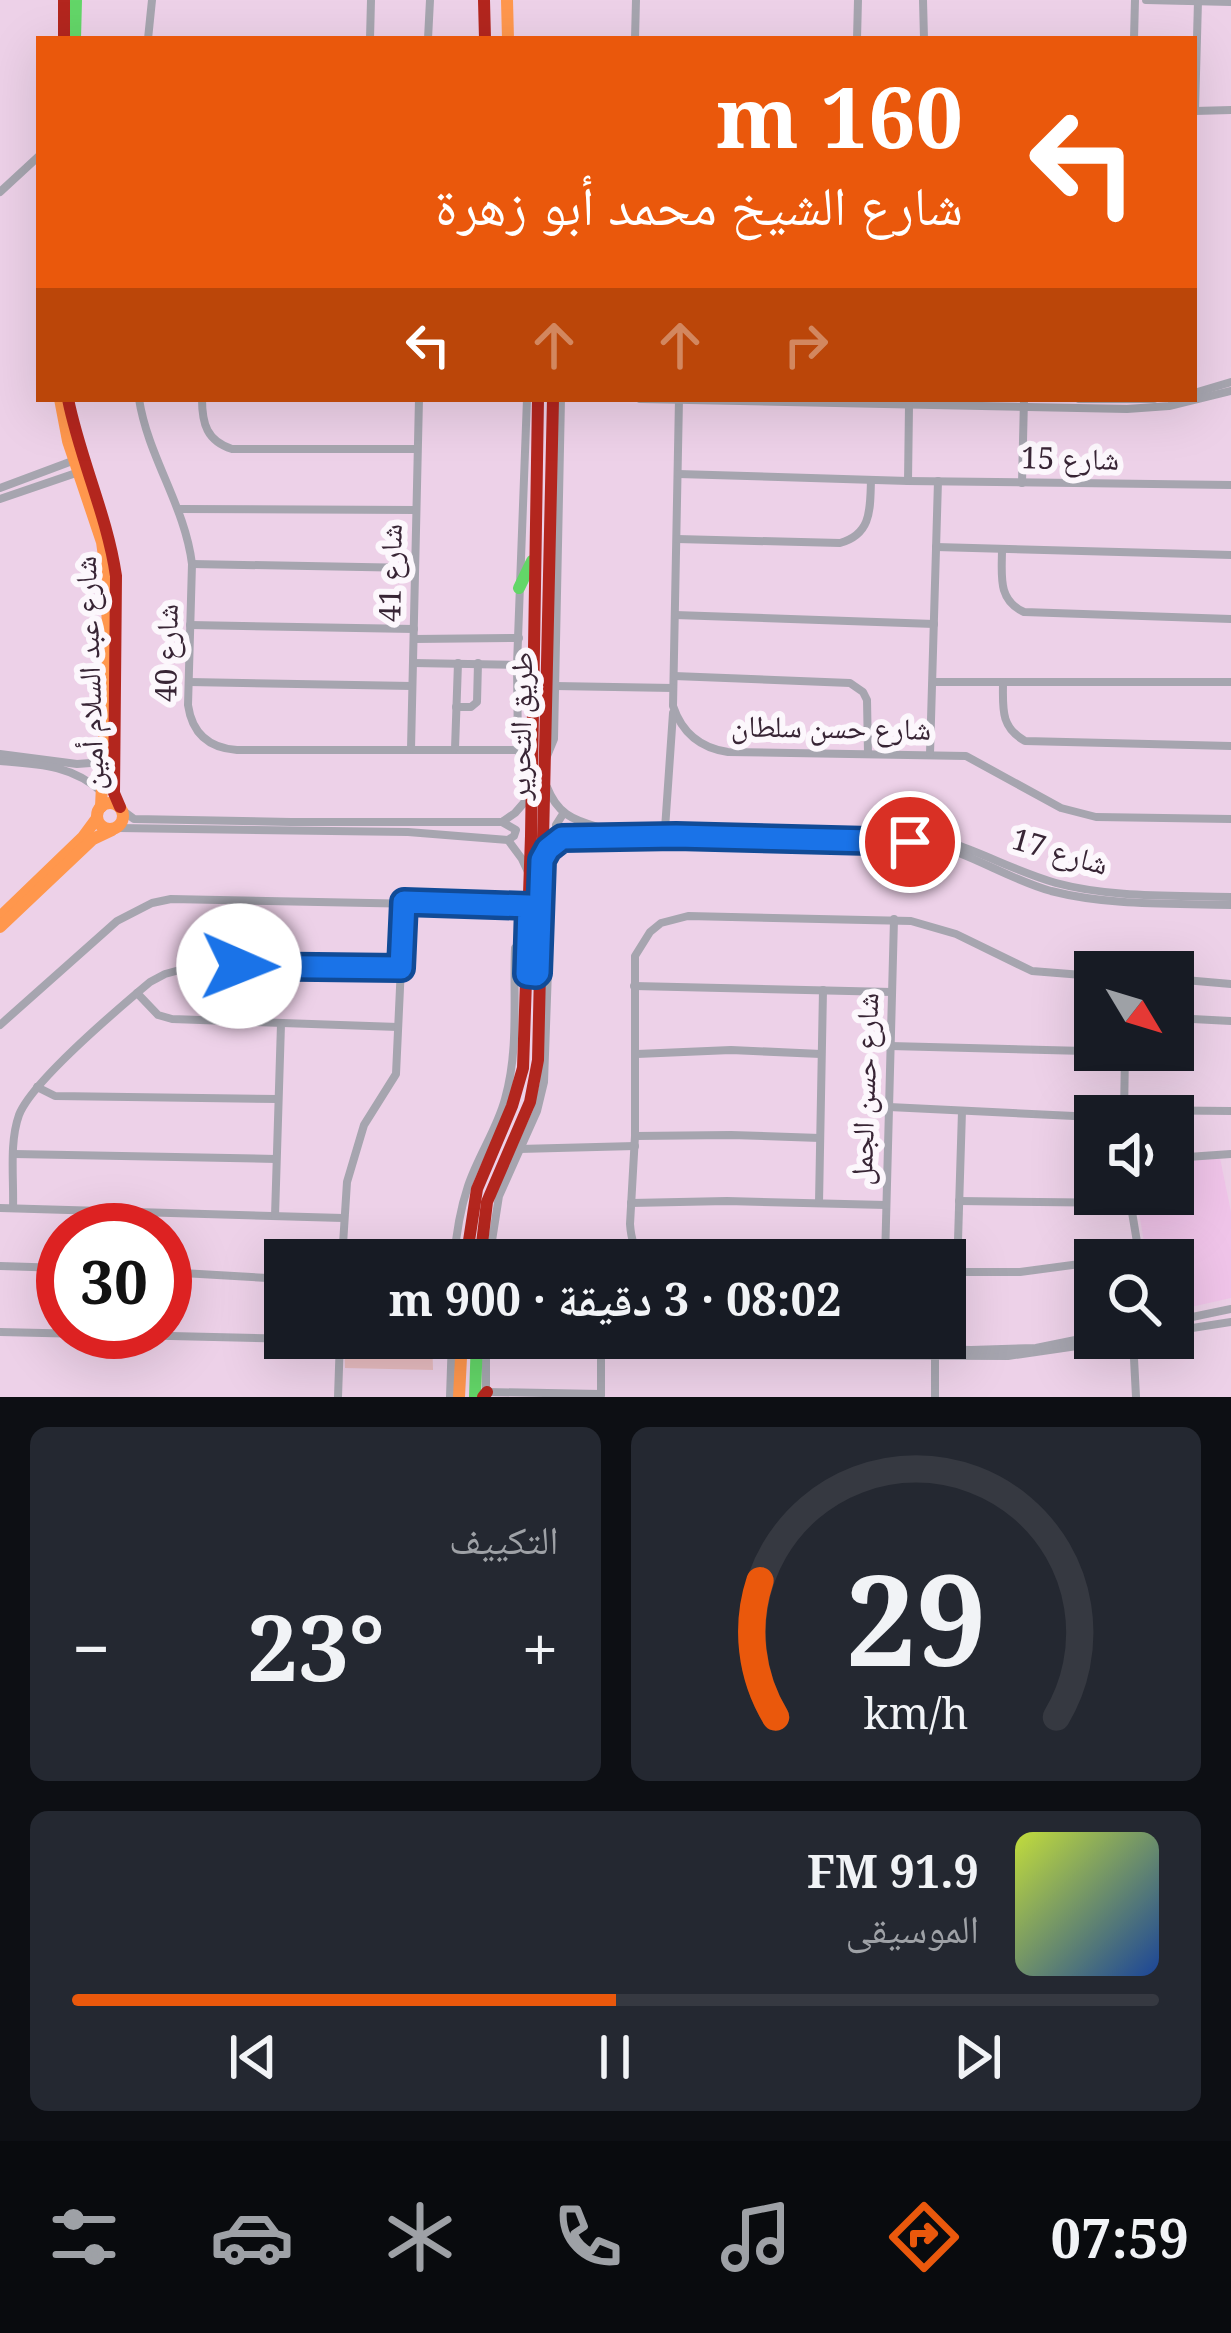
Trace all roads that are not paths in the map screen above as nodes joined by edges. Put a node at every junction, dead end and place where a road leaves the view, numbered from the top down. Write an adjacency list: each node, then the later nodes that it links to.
1 (64, 0): 15 (street)
2 (76, 0): 16 (street)
3 (152, 0): 17 (street)
4 (371, 0): 18 (street)
5 (430, 0): 19 (street)
6 (484, 0): 20 (street)
7 (507, 0): 21 (street)
8 (636, 0): 22 (street)
9 (858, 0): 23 (street)
10 (923, 0): 24 (street)
11 (1135, 0): 25 (street)
12 (1146, 0): 13 (street)
13 (1198, 1): 14 (street); 26 (street)
14 (1231, 2)
15 (64, 36)
16 (75, 36)
17 (148, 36)
18 (370, 36)
19 (428, 36)
20 (485, 36)
21 (508, 36)
22 (634, 36)
23 (857, 36)
24 (924, 36)
25 (1134, 36)
26 (1197, 36)
27 (1197, 110): 28 (street)
28 (1231, 110)
29 (36, 159): 30 (street)
30 (0, 192)
31 (1231, 382): 32 (street)
32 (1197, 391)
33 (1231, 391): 34 (street)
34 (1197, 401)
35 (64, 402): 54 (street, شارع عبد السلام أمين)
36 (65, 402): 80 (street, شارع عبد السلام أمين)
37 (140, 402): 63 (street, شارع 40)
38 (202, 402): 52 (street)
39 (419, 402): 52 (street, شارع 41)
40 (527, 402): 50 (street)
41 (538, 402): 53 (street, طريق التحرير)
42 (556, 402): 53 (street, طريق التحرير)
43 (557, 402): 51 (street)
44 (679, 402): 55 (street)
45 (847, 402): 49 (street)
46 (1193, 402): 47 (street)
47 (1127, 403): 48 (street)
48 (1023, 404): 49 (street); 59 (street)
49 (909, 406): 57 (street)
50 (526, 432): 53 (street); 73 (street)
51 (560, 436): 53 (street); 74 (street)
52 (418, 449): 64 (street, شارع 41)
53 (545, 450): 69 (street, طريق التحرير); 72 (street, طريق التحرير)
54 (77, 466): 61 (street); 62 (street); 80 (street, شارع عبد السلام أمين)
55 (678, 474): 56 (street, شارع 15); 65 (street)
56 (871, 480): 57 (street, شارع 15); 65 (street)
57 (908, 481): 58 (street, شارع 15)
58 (938, 481): 59 (street, شارع 15); 66 (street)
59 (1022, 483): 60 (street, شارع 15)
60 (1231, 485)
61 (0, 488)
62 (0, 499)
63 (178, 509): 64 (street); 70 (street, شارع 40)
64 (416, 510): 71 (street, شارع 41)
65 (676, 539): 75 (street)
66 (936, 547): 67 (street); 77 (street)
67 (1002, 549): 68 (street); 76 (street)
68 (1231, 555)
69 (535, 556): 73 (street); 83 (street, طريق التحرير)
70 (192, 564): 71 (street); 78 (street, شارع 40)
71 (415, 568): 79 (street, شارع 41)
72 (549, 577): 74 (street); 83 (street, طريق التحرير)
73 (519, 588): 81 (street)
74 (556, 592): 94 (street)
75 (675, 615): 77 (street); 88 (street)
76 (1231, 619)
77 (934, 624): 90 (street)
78 (190, 625): 79 (street); 89 (street, شارع 40)
79 (414, 634): 81 (street); 84 (street, شارع 41)
80 (113, 636): 82 (street, شارع عبد السلام أمين)
81 (519, 638): 87 (street)
82 (112, 654): 106 (street, شارع عبد السلام أمين); 111 (street, شارع عبد السلام أمين)
83 (540, 662): 94 (street, طريق التحرير)
84 (413, 663): 85 (street); 93 (street, شارع 41)
85 (458, 663): 86 (street); 97 (street)
86 (478, 663): 87 (street); 97 (street)
87 (517, 665): 101 (street)
88 (674, 676): 95 (street); 102 (street)
89 (189, 682): 93 (street); 99 (street, شارع 40)
90 (933, 682): 91 (street); 103 (street)
91 (1003, 682): 92 (street); 98 (street)
92 (1231, 682)
93 (412, 686): 99 (street, شارع 41)
94 (544, 687): 95 (street); 107 (street, طريق التحرير); 108 (street, طريق التحرير)
95 (674, 688): 96 (street)
96 (674, 706): 102 (street, شارع حسن سلطان); 116 (street)
97 (456, 707): 100 (street)
98 (1231, 746)
99 (411, 749): 100 (street, شارع 40)
100 (455, 749): 101 (street, شارع 40)
101 (518, 750): 107 (street)
102 (868, 753): 103 (street, شارع حسن سلطان)
103 (931, 754): 113 (street, شارع حسن سلطان)
104 (0, 758): 105 (street)
105 (46, 762): 106 (street); 110 (street)
106 (104, 762): 110 (street, شارع عبد السلام أمين)
107 (530, 771): 109 (street, طريق التحرير)
108 (544, 778): 112 (street); 119 (street, طريق التحرير)
109 (530, 796): 114 (street); 120 (street, طريق التحرير)
110 (100, 806): 111 (street); 115 (street); 125 (street, شارع عبد السلام أمين)
111 (121, 808): 114 (street); 115 (street)
112 (563, 814): 116 (street, شارع 17); 117 (street)
113 (1231, 819)
114 (502, 822): 118 (street)
115 (115, 829): 118 (street); 125 (street, شارع عبد السلام أمين)
116 (665, 829): 122 (street, شارع 17)
117 (572, 837): 119 (street); 122 (street, شارع 17)
118 (508, 840): 120 (street)
119 (542, 860): 121 (street, طريق التحرير)
120 (529, 874): 121 (street, طريق التحرير)
121 (535, 901): 123 (street); 126 (street, طريق التحرير); 128 (street, طريق التحرير); 155 (street)
122 (1231, 901)
123 (404, 902): 127 (street); 140 (street)
124 (895, 920): 129 (street); 132 (street); 134 (street, شارع حسن الجمل)
125 (0, 923)
126 (528, 934): 128 (street, طريق التحرير); 172 (street)
127 (401, 968): 135 (street); 141 (street)
128 (533, 973): 136 (street, طريق التحرير)
129 (1074, 974)
130 (1194, 981): 131 (street)
131 (1231, 984)
132 (634, 986): 133 (street); 144 (street)
133 (823, 990): 134 (street); 145 (street)
134 (892, 992): 142 (street, شارع حسن الجمل)
135 (137, 993): 139 (street); 146 (street)
136 (532, 997): 163 (street, طريق التحرير); 173 (street, طريق التحرير)
137 (1194, 1019): 138 (street)
138 (1231, 1021)
139 (280, 1024): 141 (street); 147 (street)
140 (0, 1025)
141 (398, 1028): 170 (street)
142 (890, 1046): 143 (street); 148 (street, شارع حسن الجمل)
143 (1074, 1050)
144 (637, 1054): 145 (street); 154 (street)
145 (822, 1054): 153 (street)
146 (37, 1087): 147 (street); 156 (street)
147 (278, 1099): 159 (street)
148 (889, 1107): 149 (street); 166 (street, شارع حسن الجمل)
149 (962, 1111): 152 (street); 162 (street)
150 (1194, 1112): 151 (street)
151 (1231, 1112)
152 (1074, 1116)
153 (820, 1138): 154 (street); 165 (street)
154 (635, 1141): 155 (street); 164 (street)
155 (518, 1149): 160 (street)
156 (14, 1154): 159 (street); 168 (street)
157 (1231, 1154): 158 (street)
158 (1194, 1157)
159 (276, 1160): 169 (street)
160 (502, 1188): 163 (street); 175 (street)
161 (1074, 1199): 162 (street)
162 (959, 1201): 178 (street)
163 (487, 1202): 174 (street, طريق التحرير)
164 (631, 1203): 165 (street); 176 (street)
165 (819, 1203): 166 (street)
166 (886, 1205): 177 (street, شارع حسن الجمل)
167 (0, 1208): 168 (street)
168 (14, 1208): 169 (street)
169 (274, 1216): 170 (street)
170 (343, 1218): 171 (street)
171 (342, 1239)
172 (457, 1239)
173 (467, 1239)
174 (483, 1239)
175 (491, 1239)
176 (631, 1239)
177 (885, 1239)
178 (958, 1239)
179 (1074, 1265): 182 (street)
180 (0, 1266): 181 (street)
181 (36, 1267)
182 (966, 1273)
183 (192, 1274): 184 (street)
184 (264, 1278)
185 (1231, 1309): 186 (street)
186 (1194, 1317)
187 (1231, 1322): 188 (street)
188 (1194, 1328)
189 (0, 1332): 190 (street)
190 (264, 1337)
191 (1074, 1340): 193 (street)
192 (1074, 1347): 194 (street)
193 (966, 1351)
194 (966, 1354)
195 (339, 1359): 204 (street)
196 (452, 1359): 205 (street)
197 (458, 1359): 205 (street)
198 (483, 1359): 202 (street)
199 (601, 1359): 203 (street)
200 (935, 1359): 206 (street)
201 (1134, 1359): 207 (street)
202 (483, 1396): 203 (street)
203 (601, 1396)
204 (338, 1397)
205 (452, 1397)
206 (935, 1397)
207 (1136, 1397)

